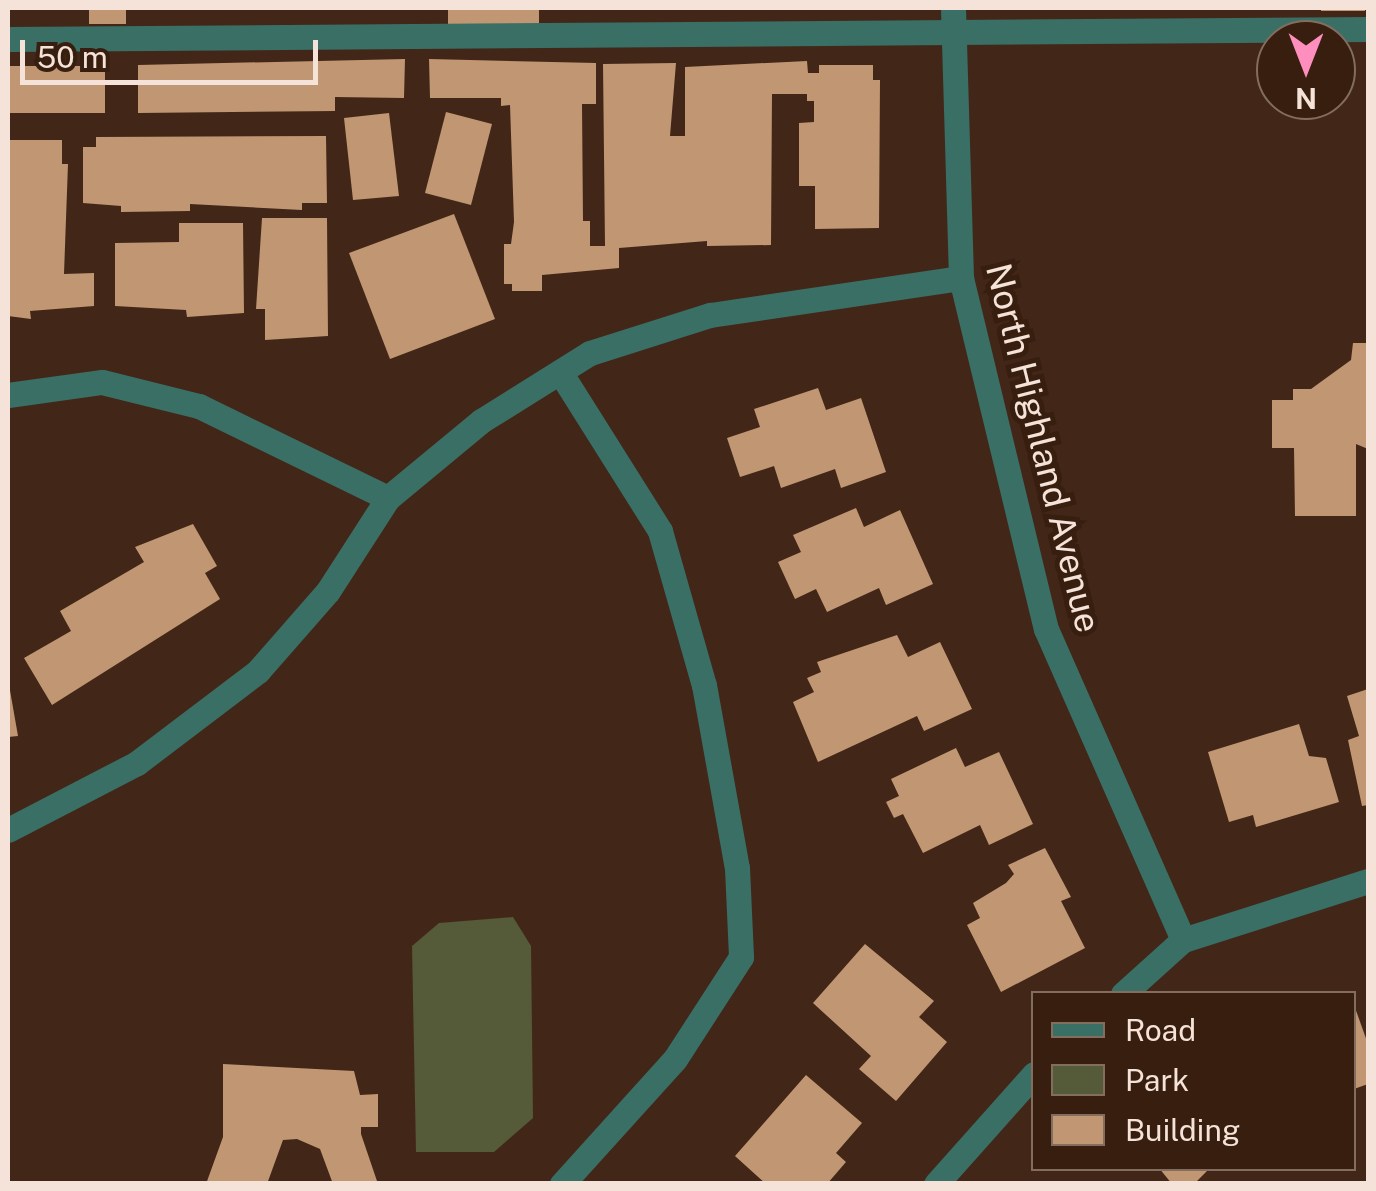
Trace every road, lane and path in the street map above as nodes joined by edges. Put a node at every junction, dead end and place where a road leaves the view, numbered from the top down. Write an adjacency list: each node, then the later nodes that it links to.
1 (953, 19): 2 (street); 3 (street); 4 (street, North Highland Avenue)
2 (1368, 29)
3 (8, 39)
4 (960, 278): 5 (street); 10 (street, North Highland Avenue)
5 (560, 372): 7 (street); 13 (street)
6 (8, 395): 7 (street)
7 (388, 498): 8 (street)
8 (8, 830)
9 (1368, 880): 10 (street)
10 (1183, 940): 11 (street)
11 (1126, 991)
12 (1031, 1077): 14 (street)
13 (562, 1184)
14 (936, 1184)

